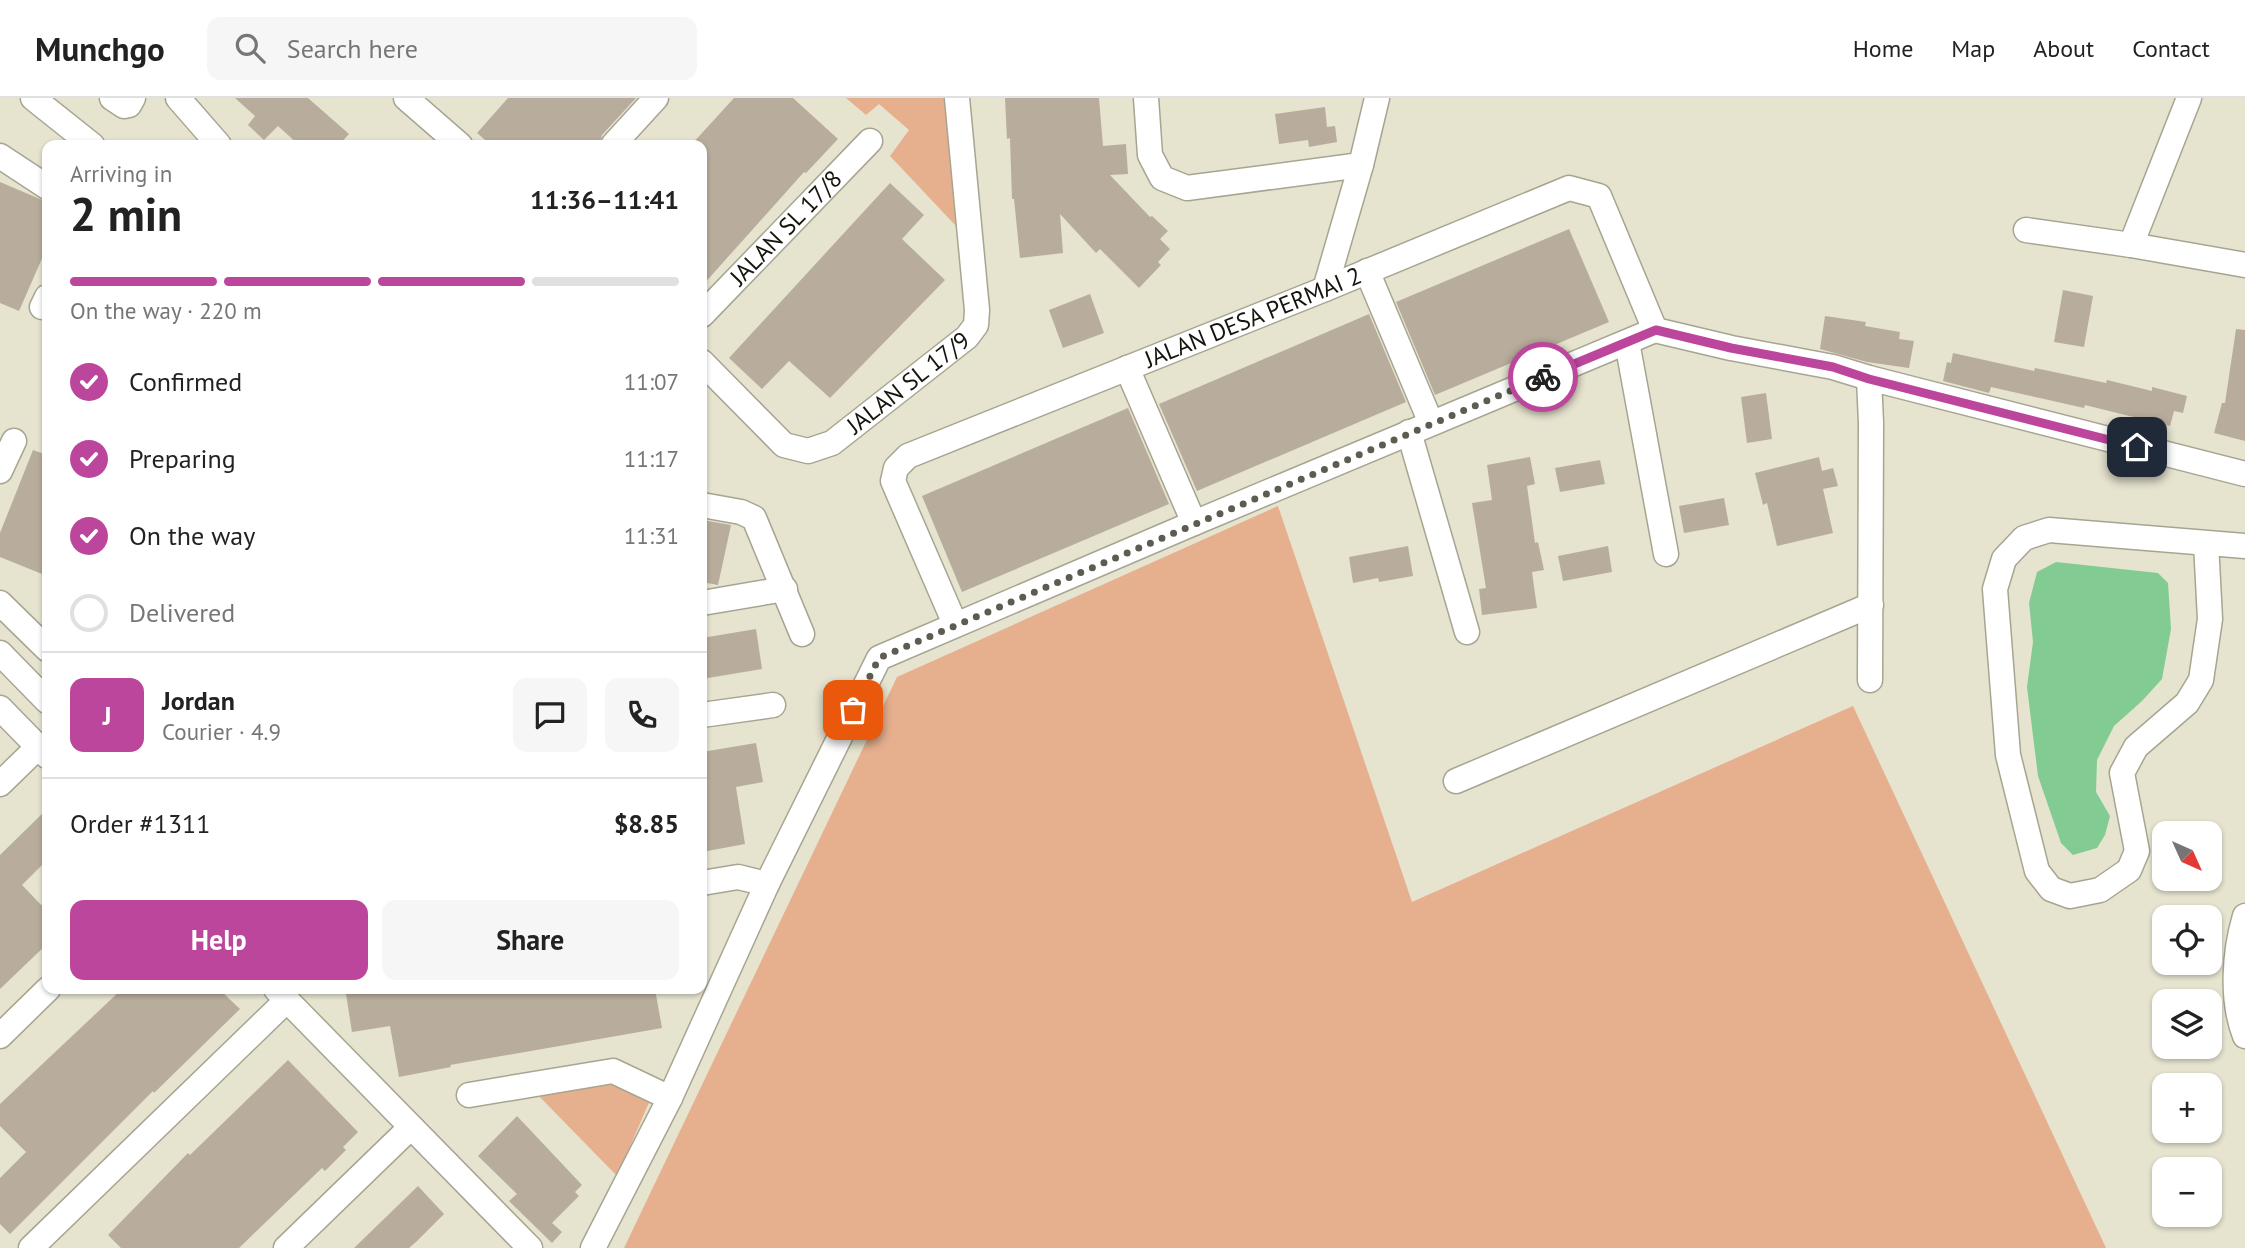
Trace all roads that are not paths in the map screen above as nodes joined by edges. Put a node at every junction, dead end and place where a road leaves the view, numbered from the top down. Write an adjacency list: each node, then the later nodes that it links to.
1 (33, 98): 11 (street)
2 (113, 98): 3 (street)
3 (133, 98)
4 (178, 98): 12 (street)
5 (656, 98): 14 (street)
6 (957, 98): 27 (street, JALAN SL 17/9)
7 (1146, 98): 17 (street)
8 (1377, 98): 17 (street)
9 (2189, 98): 20 (street)
10 (417, 102): 13 (street)
11 (86, 140)
12 (215, 140)
13 (455, 140)
14 (618, 140)
15 (870, 141): 24 (street, JALAN SL 17/8)
16 (0, 156): 18 (street)
17 (1361, 165): 23 (street)
18 (42, 184)
19 (2026, 230): 20 (street)
20 (2131, 245): 21 (street)
21 (2245, 265)
22 (1367, 271): 23 (street, JALAN DESA PERMAI 2); 25 (street, JALAN DESA PERMAI 2); 30 (street)
23 (1325, 289): 28 (street, JALAN DESA PERMAI 2)
24 (707, 310)
25 (1656, 330): 26 (street); 29 (street)
26 (1627, 342): 30 (street); 38 (street)
27 (707, 367)
28 (1127, 368): 35 (street); 43 (street, JALAN DESA PERMAI 2)
29 (1869, 379): 33 (street); 42 (street)
30 (1420, 428): 35 (street); 44 (street)
31 (14, 440): 32 (street)
32 (0, 471)
33 (2245, 474)
34 (707, 506): 39 (street)
35 (1194, 523): 43 (street)
36 (2206, 543): 36 (street); 37 (street)
37 (2245, 546)
38 (1666, 554)
39 (785, 589): 40 (street); 45 (street)
40 (707, 602)
41 (0, 603): 46 (street)
42 (1871, 605): 48 (street); 56 (street)
43 (955, 625): 58 (street)
44 (1467, 632)
45 (802, 634)
46 (42, 644)
47 (0, 653): 49 (street)
48 (1870, 680)
49 (42, 696)
50 (773, 705): 52 (street)
51 (0, 708): 53 (street)
52 (707, 714)
53 (42, 750)
54 (42, 752): 55 (street)
55 (4, 780)
56 (1456, 781)
57 (707, 882): 58 (street)
58 (766, 884): 65 (street)
59 (2245, 916): 63 (street)
60 (43, 994): 62 (street)
61 (282, 995): 66 (street); 67 (street)
62 (0, 1036)
63 (2245, 1036)
64 (469, 1095): 65 (street)
65 (670, 1098): 70 (street)
66 (411, 1127): 68 (street); 69 (street)
67 (32, 1248)
68 (286, 1248)
69 (530, 1248)
70 (593, 1248)

